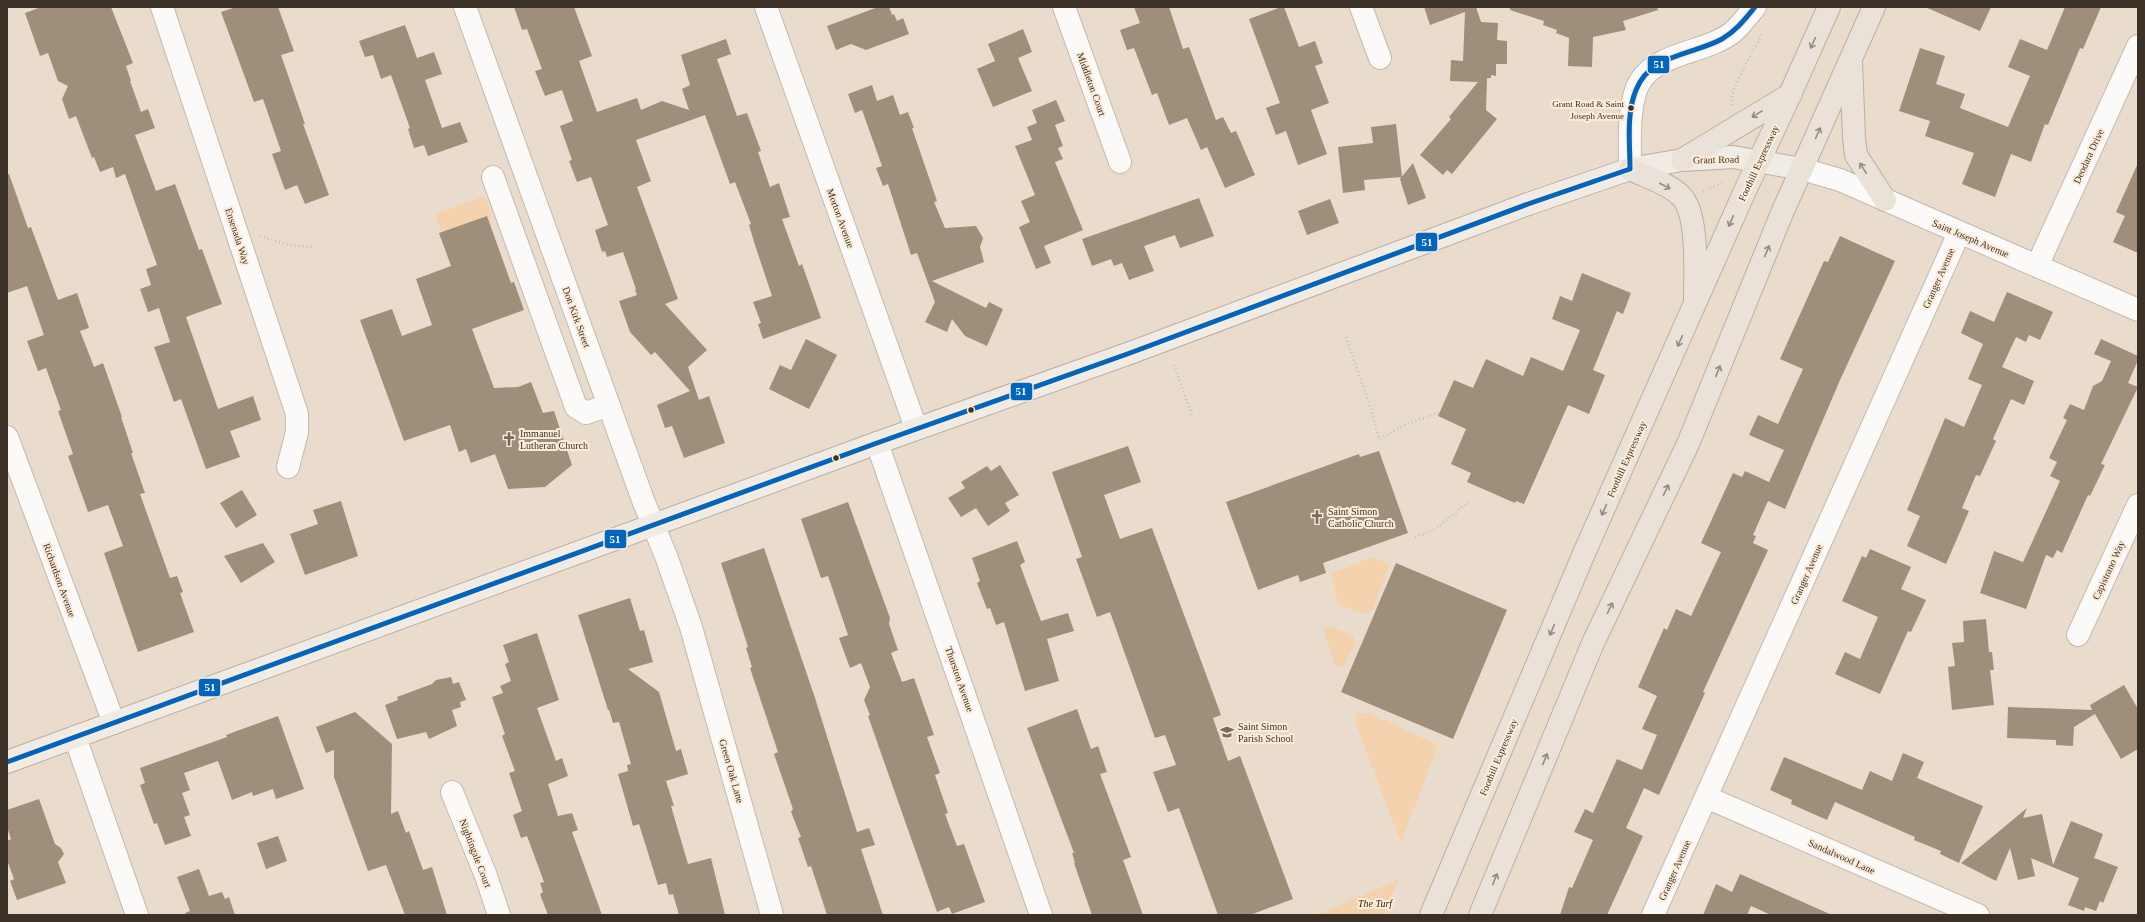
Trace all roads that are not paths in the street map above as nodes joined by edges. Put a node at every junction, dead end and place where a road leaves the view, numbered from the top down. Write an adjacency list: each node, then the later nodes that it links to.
1 (162, 7): 28 (street, Ensenada Way)
2 (465, 7): 24 (street, Don Kirk Street)
3 (766, 7): 25 (street, Morton Avenue)
4 (1064, 7): 15 (street, Middleton Court)
5 (1361, 7): 9 (street)
6 (1755, 7): 16 (street)
7 (1829, 7): 12 (highway, Foothill Expressway, one-way to 12)
8 (1874, 7): 11 (highway)
9 (1380, 58)
10 (2136, 58): 21 (street, Deodara Drive)
11 (1851, 59): 17 (highway, one-way to 11); 19 (highway, one-way to 11)
12 (1790, 94): 13 (highway, one-way to 13); 14 (highway, Foothill Expressway)
13 (1682, 160): 14 (main road, Grant Road); 16 (main road, Grant Road)
14 (1758, 160): 17 (main road, Grant Road); 22 (highway, Foothill Expressway, one-way to 22)
15 (1120, 162)
16 (1630, 169): 22 (highway, one-way to 22); 25 (main road, Grant Road)
17 (1802, 169): 19 (street, Saint Joseph Avenue); 44 (highway, one-way to 17)
18 (494, 177): 24 (street)
19 (1885, 200): 20 (street, Saint Joseph Avenue)
20 (1959, 233): 21 (street, Saint Joseph Avenue); 38 (street, Granger Avenue)
21 (2037, 266): 23 (street, Saint Joseph Avenue)
22 (1695, 306): 43 (highway, Foothill Expressway, one-way to 43)
23 (2138, 310)
24 (609, 405): 31 (street, Don Kirk Street)
25 (916, 428): 27 (main road, Grant Road)
26 (7, 437): 29 (street, Richardson Avenue)
27 (877, 442): 31 (main road, Grant Road); 42 (street, Thurston Avenue)
28 (288, 467)
29 (14, 474): 34 (street, Richardson Avenue)
30 (2138, 505): 33 (street, Capistrano Way)
31 (653, 526): 32 (street, Don Kirk Street); 34 (main road, Grant Road)
32 (691, 627): 41 (street, Green Oak Lane)
33 (2078, 635)
34 (114, 723): 35 (main road, Grant Road)
35 (75, 737): 36 (main road, Grant Road); 39 (street)
36 (7, 762)
37 (452, 792): 40 (street, Nightingale Court)
38 (1706, 797): 45 (street, Granger Avenue); 46 (street, Sandalwood Lane)
39 (137, 915)
40 (499, 915)
41 (772, 915)
42 (1041, 915)
43 (1431, 915)
44 (1480, 915)
45 (1653, 915)
46 (1978, 915)

